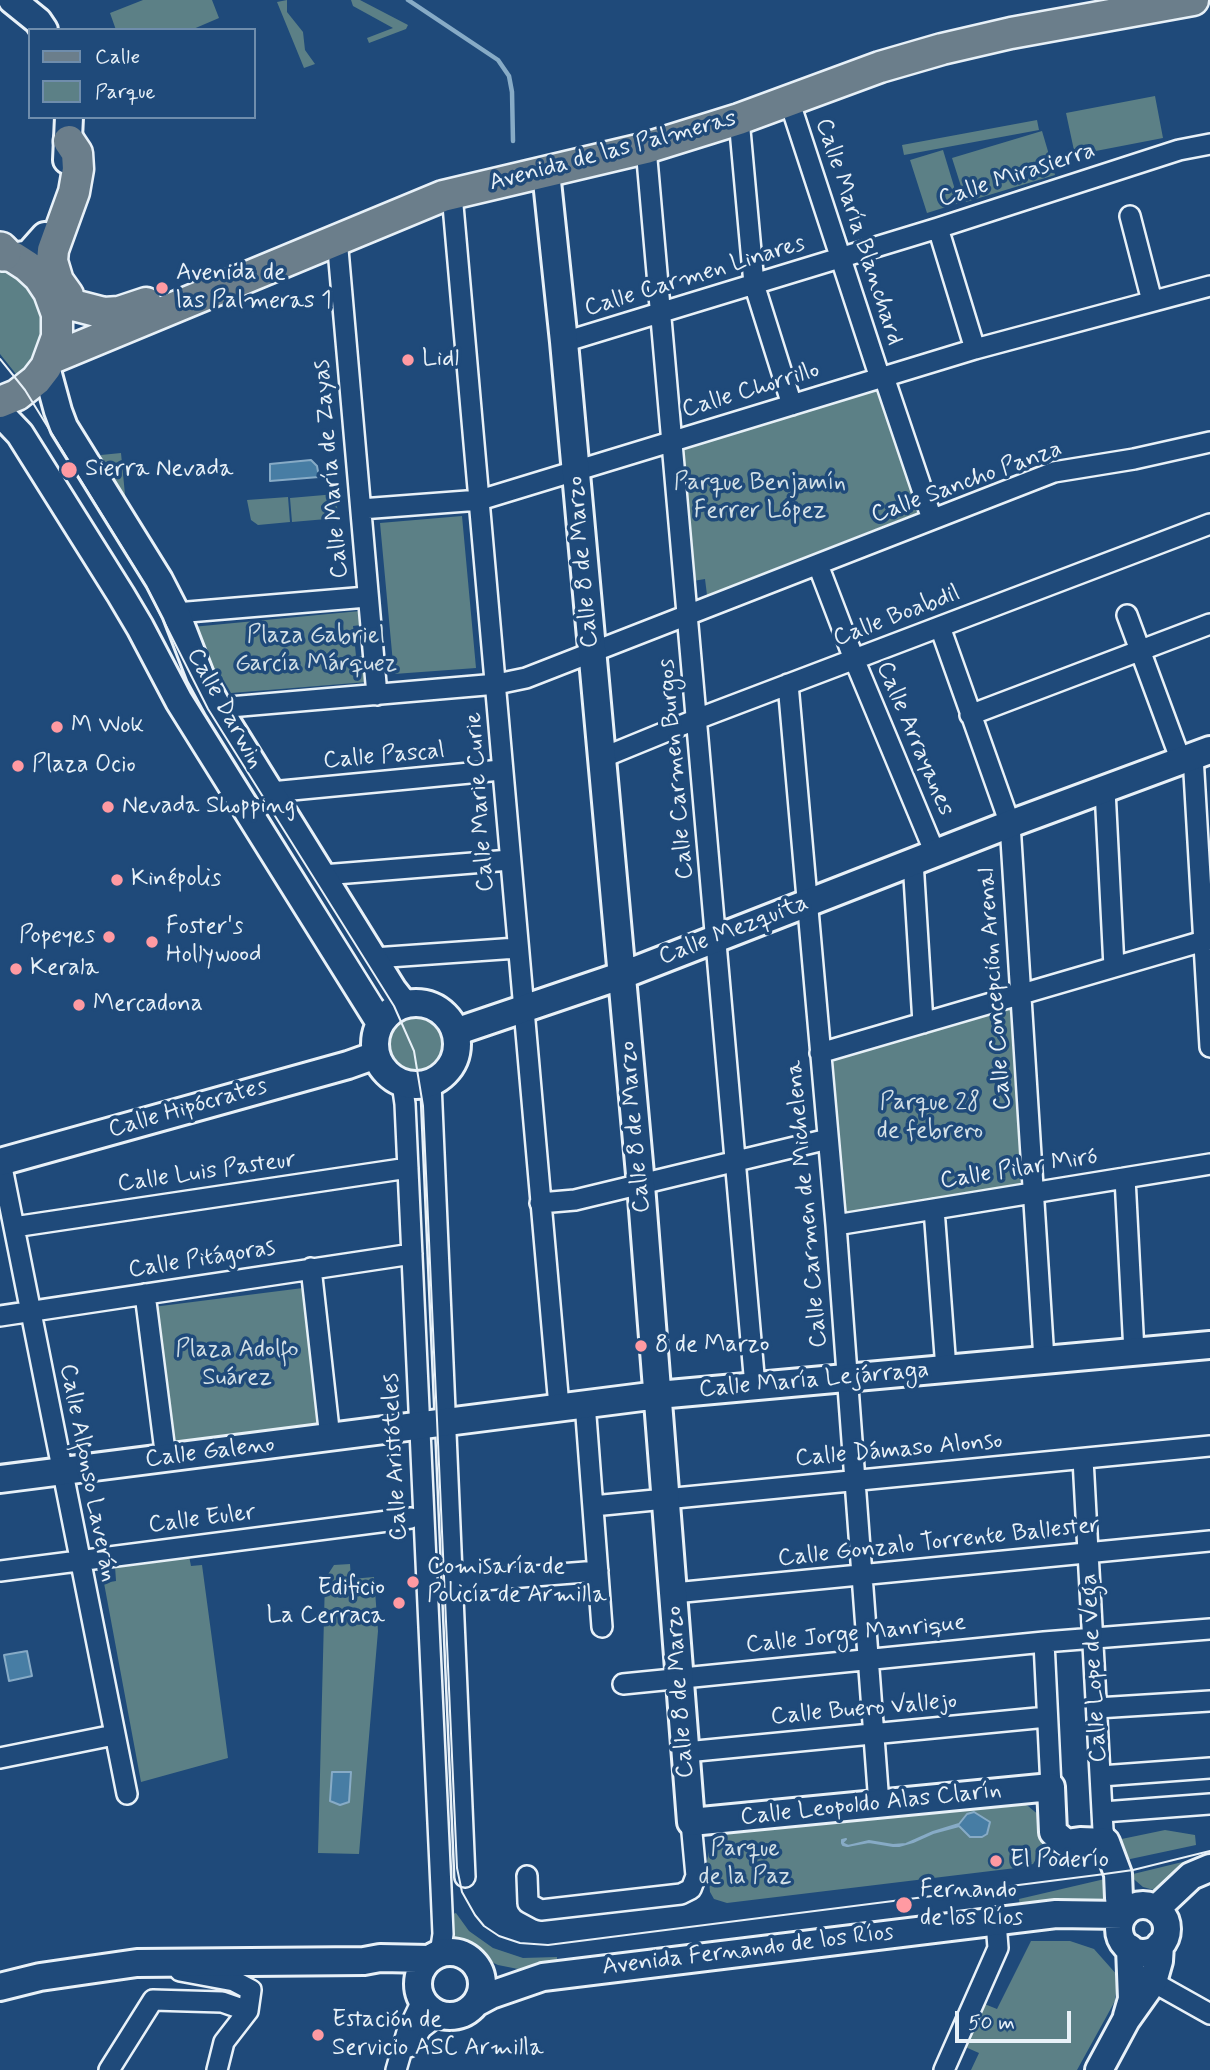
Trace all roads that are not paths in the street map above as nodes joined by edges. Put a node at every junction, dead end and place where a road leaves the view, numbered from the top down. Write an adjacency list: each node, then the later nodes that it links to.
1 (12, 0): 5 (street)
2 (43, 0): 6 (street)
3 (1097, 0): 24 (main road, Avenida de las Palmeras)
4 (1193, 0): 7 (main road, Avenida de las Palmeras)
5 (43, 28)
6 (52, 28)
7 (789, 100): 8 (main road, Avenida de las Palmeras); 19 (street, Calle María Blanchard)
8 (739, 119): 11 (main road, Avenida de las Palmeras); 20 (street)
9 (69, 129): 16 (street); 24 (main road)
10 (1210, 144): 15 (street, Calle Mirasierra)
11 (646, 148): 12 (main road, Avenida de las Palmeras); 25 (street, Calle Carmen Burgos)
12 (547, 173): 13 (main road, Avenida de las Palmeras); 26 (street, Calle 8 de Marzo)
13 (452, 194): 17 (main road, Avenida de las Palmeras); 36 (street, Calle Marie Curie)
14 (1130, 216): 23 (street)
15 (938, 228): 19 (street, Calle Mirasierra); 27 (street)
16 (45, 236): 18 (street); 21 (street)
17 (337, 238): 28 (main road, Avenida de las Palmeras); 37 (street, Calle María de Zayas)
18 (4, 253): 21 (main road, Avenida de las Palmeras)
19 (840, 257): 20 (street, Calle Carmen Linares); 29 (street, Calle María Blanchard)
20 (754, 284): 25 (street, Calle Carmen Linares); 31 (street)
21 (44, 285): 24 (main road, Avenida de las Palmeras); 28 (main road)
22 (1210, 286): 23 (street, Calle Chorrillo)
23 (1152, 301): 27 (street, Calle Chorrillo)
24 (77, 306)
25 (660, 313): 26 (street, Calle Carmen Linares); 33 (street, Calle Carmen Burgos)
26 (564, 342): 35 (street, Calle 8 de Marzo)
27 (975, 349): 29 (street, Calle Chorrillo)
28 (48, 363): 30 (main road); 42 (street, Calle Darwin)
29 (882, 377): 31 (street, Calle Chorrillo); 38 (street, Calle María Blanchard)
30 (0, 402)
31 (792, 405): 33 (street, Calle Chorrillo)
32 (0, 413): 76 (street, Calle Darwin)
33 (672, 441): 35 (street, Calle Chorrillo); 43 (street, Calle Carmen Burgos)
34 (1210, 442): 38 (street, Calle Sancho Panza)
35 (576, 470): 36 (street, Calle Chorrillo); 48 (street, Calle 8 de Marzo)
36 (480, 500): 37 (street, Calle Chorrillo); 50 (street, Calle Marie Curie)
37 (360, 509): 41 (street, Calle María de Zayas)
38 (932, 519): 40 (street, Calle Sancho Panza)
39 (1210, 524): 46 (street, Calle Boabdil)
40 (818, 565): 43 (street, Calle Sancho Panza); 49 (street, Calle Arrayanes)
41 (367, 597): 42 (street); 52 (street, Calle María de Zayas)
42 (176, 613): 53 (street, Calle Darwin)
43 (688, 615): 48 (street, Calle Sancho Panza); 55 (street, Calle Carmen Burgos)
44 (1127, 615): 47 (street)
45 (1210, 624): 47 (street)
46 (940, 627): 49 (street, Calle Boabdil); 54 (street, Calle Concepción Arenal)
47 (1141, 650): 54 (street); 57 (street)
48 (591, 653): 50 (street, Calle Sancho Panza); 56 (street, Calle 8 de Marzo)
49 (854, 659): 51 (street, Calle Boabdil); 63 (street, Calle Arrayanes)
50 (497, 684): 52 (street, Calle Sancho Panza); 58 (street, Calle Marie Curie)
51 (788, 684): 55 (street, Calle Boabdil); 66 (street, Calle Carmen de Michelena)
52 (377, 695): 53 (street, Calle Sancho Panza)
53 (218, 708): 60 (street, Calle Darwin)
54 (970, 715): 61 (street, Calle Concepción Arenal)
55 (697, 719): 56 (street, Calle Boabdil); 67 (street, Calle Carmen Burgos)
56 (602, 756): 72 (street, Calle 8 de Marzo)
57 (1195, 756): 59 (street, Calle Mezquita); 62 (street)
58 (501, 770): 60 (street, Calle Pascal); 64 (street, Calle Marie Curie)
59 (1105, 790): 61 (street, Calle Mezquita); 71 (street)
60 (271, 792): 65 (street, Calle Darwin)
61 (1010, 824): 63 (street, Calle Mezquita); 73 (street, Calle Concepción Arenal)
62 (1205, 847): 68 (street)
63 (924, 857): 66 (street, Calle Mezquita); 77 (street, Calle Arrayanes)
64 (510, 860): 65 (street); 69 (street, Calle Marie Curie)
65 (323, 875): 70 (street, Calle Darwin)
66 (807, 903): 67 (street, Calle Mezquita); 80 (street, Calle Carmen de Michelena)
67 (716, 938): 72 (street, Calle Mezquita); 86 (street, Calle Carmen Burgos)
68 (1206, 940): 71 (street); 79 (street)
69 (517, 948): 70 (street); 75 (street, Calle Marie Curie)
70 (374, 958): 74 (street, Calle Darwin)
71 (1114, 967): 73 (street)
72 (623, 975): 75 (street, Calle Mezquita); 90 (street, Calle 8 de Marzo)
73 (1020, 994): 77 (street); 91 (street, Calle Concepción Arenal)
74 (404, 1004): 76 (street); 78 (street)
75 (523, 1010): 78 (street, Calle Mezquita); 92 (street, Calle Marie Curie)
76 (380, 1023): 81 (street)
77 (923, 1023): 80 (street)
78 (457, 1035): 83 (street)
79 (1210, 1046)
80 (820, 1053): 84 (street, Calle Carmen de Michelena)
81 (376, 1055): 82 (street); 85 (street, Calle Hipócrates)
82 (402, 1083): 83 (street); 88 (street, Calle Aristóteles)
83 (431, 1083): 110 (street, Calle Aristóteles)
84 (828, 1139): 86 (street); 94 (street, Calle Carmen de Michelena)
85 (0, 1162): 95 (street, Calle Alfonso Laverán)
86 (736, 1162): 90 (street); 106 (street, Calle Carmen Burgos)
87 (1210, 1164): 89 (street, Calle Pilar Miró)
88 (408, 1168): 95 (street, Calle Luis Pasteur); 96 (street, Calle Aristóteles)
89 (1125, 1178): 91 (street, Calle Pilar Miró); 102 (street)
90 (641, 1185): 92 (street); 107 (street, Calle 8 de Marzo)
91 (1034, 1193): 93 (street, Calle Pilar Miró); 103 (street, Calle Concepción Arenal)
92 (540, 1203): 109 (street, Calle Marie Curie)
93 (934, 1209): 94 (street, Calle Pilar Miró); 104 (street)
94 (836, 1225): 105 (street, Calle Carmen de Michelena)
95 (14, 1227): 99 (street, Calle Alfonso Laverán)
96 (412, 1254): 97 (street, Calle Pitágoras); 110 (street, Calle Aristóteles)
97 (311, 1268): 98 (street, Calle Pitágoras); 111 (street)
98 (145, 1294): 99 (street, Calle Pitágoras); 113 (street)
99 (30, 1312): 100 (street, Calle Pitágoras); 115 (street, Calle Alfonso Laverán)
100 (0, 1316)
101 (1210, 1345): 102 (street, Calle María Lejárraga)
102 (1134, 1352): 103 (street, Calle María Lejárraga)
103 (1044, 1360): 104 (street, Calle María Lejárraga)
104 (946, 1369): 105 (street, Calle María Lejárraga)
105 (847, 1378): 106 (street, Calle María Lejárraga); 117 (street, Calle Carmen de Michelena)
106 (755, 1387): 107 (street, Calle María Lejárraga)
107 (658, 1395): 108 (street, Calle María Lejárraga); 118 (street, Calle 8 de Marzo)
108 (585, 1403): 109 (street, Calle María Lejárraga); 119 (street)
109 (559, 1406): 110 (street, Calle María Lejárraga)
110 (432, 1424): 111 (street, Calle Galeno); 127 (street, Calle Aristóteles); 157 (street, Calle Aristóteles)
111 (330, 1437): 113 (street, Calle Galeno)
112 (1210, 1446): 114 (street, Calle Dámaso Alonso)
113 (166, 1459): 115 (street, Calle Galeno)
114 (1083, 1459): 117 (street, Calle Dámaso Alonso); 122 (street, Calle Lope de Vega)
115 (62, 1473): 116 (street, Calle Galeno); 123 (street, Calle Alfonso Laverán)
116 (0, 1479)
117 (855, 1479): 118 (street, Calle Dámaso Alonso); 126 (street, Calle Carmen de Michelena)
118 (666, 1499): 119 (street, Calle Dámaso Alonso); 128 (street, Calle 8 de Marzo)
119 (593, 1506): 125 (street)
120 (411, 1518): 123 (street, Calle Euler)
121 (1210, 1541): 122 (street, Calle Gonzalo Torrente Ballester)
122 (1088, 1552): 126 (street, Calle Gonzalo Torrente Ballester); 131 (street, Calle Lope de Vega)
123 (80, 1560): 124 (street, Calle Euler); 140 (street, Calle Alfonso Laverán)
124 (0, 1571)
125 (598, 1571): 127 (street); 129 (street)
126 (862, 1575): 128 (street, Calle Gonzalo Torrente Ballester); 133 (street, Calle Carmen de Michelena)
127 (456, 1582): 154 (street, Calle Aristóteles)
128 (674, 1593): 134 (street, Calle 8 de Marzo)
129 (602, 1626)
130 (1210, 1629): 131 (street, Calle Jorge Manrique)
131 (1093, 1639): 132 (street, Calle Jorge Manrique); 137 (street, Calle Lope de Vega)
132 (1044, 1642): 133 (street, Calle Jorge Manrique); 138 (street)
133 (868, 1659): 134 (street, Calle Jorge Manrique); 139 (street, Calle Carmen de Michelena)
134 (680, 1677): 135 (street, Calle Jorge Manrique); 141 (street, Calle 8 de Marzo)
135 (623, 1684)
136 (1210, 1700): 137 (street)
137 (1097, 1708): 144 (street, Calle Lope de Vega)
138 (1047, 1717): 139 (street, Calle Buero Vallejo); 145 (street)
139 (874, 1734): 141 (street, Calle Buero Vallejo); 147 (street, Calle Carmen de Michelena)
140 (114, 1735): 142 (street); 146 (street, Calle Alfonso Laverán)
141 (686, 1752): 150 (street, Calle 8 de Marzo)
142 (0, 1758)
143 (1210, 1769): 144 (street)
144 (1101, 1776): 149 (street, Calle Lope de Vega)
145 (1051, 1787): 147 (street, Calle Leopoldo Alas Clarín); 151 (street)
146 (127, 1794)
147 (879, 1804): 150 (street, Calle Leopoldo Alas Clarín)
148 (1210, 1804): 149 (street)
149 (1103, 1812): 151 (street, Calle Lope de Vega)
150 (691, 1822): 153 (street, Calle 8 de Marzo)
151 (1106, 1842): 156 (street, Calle Lope de Vega)
152 (1207, 1869): 156 (street)
153 (527, 1876)
154 (465, 1877)
155 (996, 1920): 156 (street, Avenida Fernando de los Ríos); 161 (street, Avenida Fernando de los Ríos); 172 (street)
156 (1141, 1924): 162 (street); 168 (street)
157 (435, 1957): 158 (street); 160 (street); 164 (street)
158 (364, 1961): 159 (street); 164 (street)
159 (137, 1963): 163 (street); 166 (street)
160 (476, 1967): 161 (street, Avenida Fernando de los Ríos); 165 (street)
161 (543, 1977): 165 (street, Avenida Fernando de los Ríos)
162 (1153, 1982): 167 (street); 168 (street)
163 (0, 1987)
164 (426, 2000): 165 (street); 169 (street)
165 (476, 2003)
166 (248, 2011): 170 (street); 171 (street)
167 (1210, 2014)
168 (1126, 2020): 173 (street)
169 (398, 2063)
170 (109, 2070)
171 (217, 2070)
172 (944, 2070)
173 (1099, 2070)

